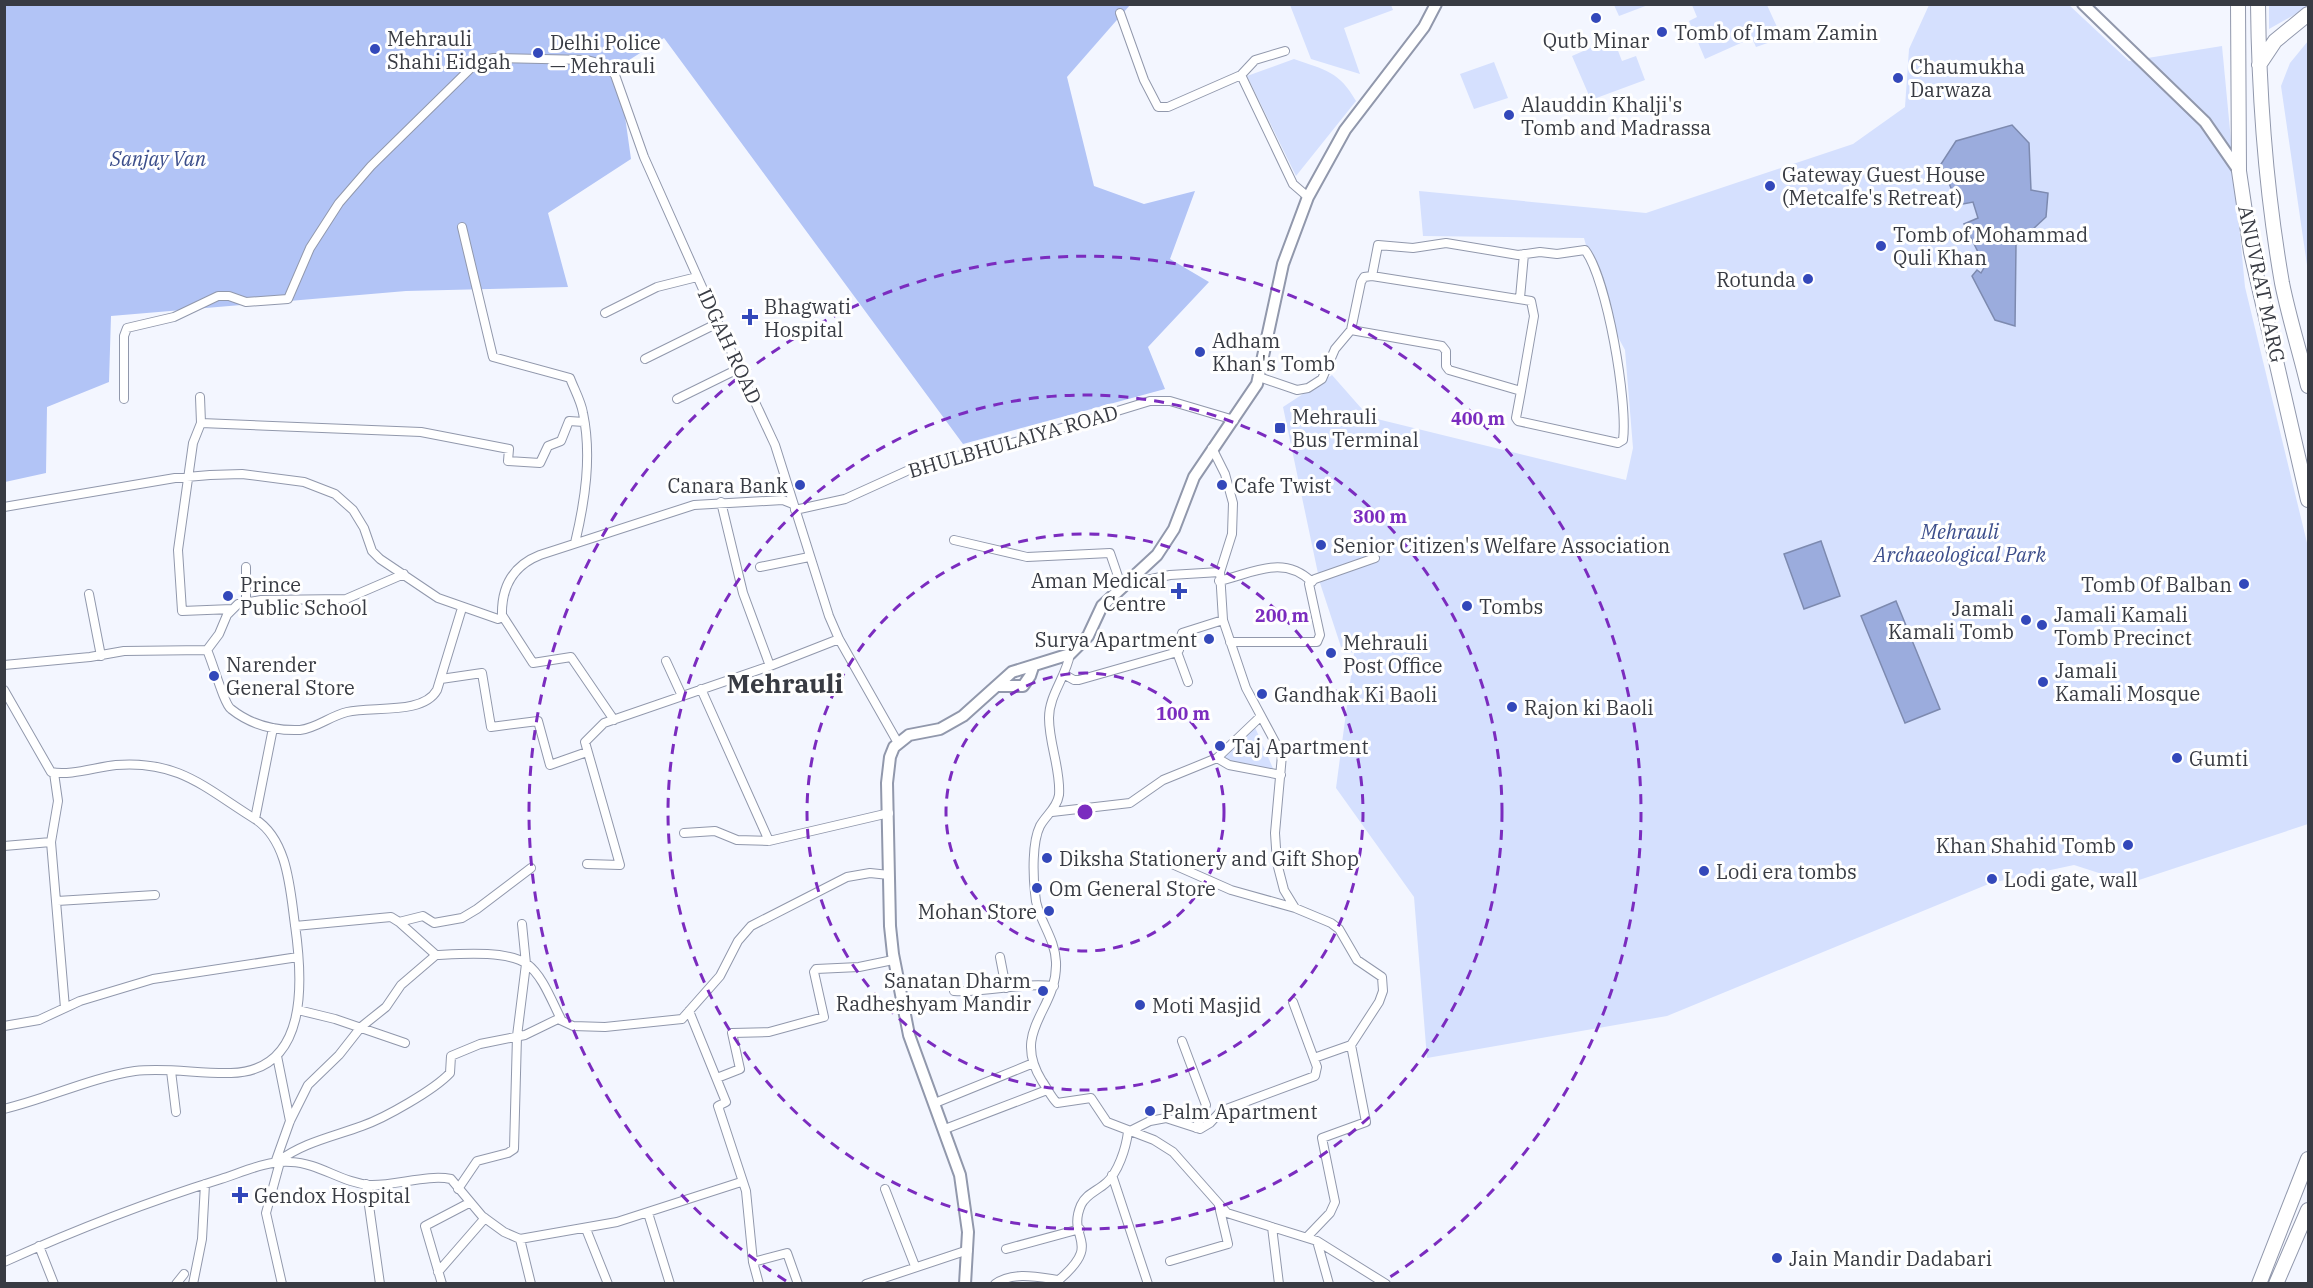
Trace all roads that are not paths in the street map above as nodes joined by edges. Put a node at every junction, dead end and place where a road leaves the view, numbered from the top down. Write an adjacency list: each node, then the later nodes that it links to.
1 (1436, 4): 11 (street)
2 (2083, 4): 10 (street)
3 (2238, 4): 10 (highway, ANUVRAT MARG)
4 (2258, 4): 8 (highway, ANUVRAT MARG)
5 (1119, 13): 9 (street)
6 (2308, 14): 8 (highway)
7 (1285, 51): 9 (street)
8 (2259, 65): 20 (highway, ANUVRAT MARG)
9 (1241, 75): 11 (street)
10 (2239, 171): 21 (highway, ANUVRAT MARG)
11 (1308, 197): 24 (street)
12 (462, 227): 31 (street)
13 (1524, 254): 14 (street); 16 (street); 26 (street)
14 (1372, 276): 16 (street); 19 (street)
15 (697, 277): 17 (street); 18 (street, IDGAH ROAD); 28 (street, IDGAH ROAD)
16 (1520, 298): 26 (street)
17 (605, 313)
18 (718, 323): 22 (street); 23 (street, IDGAH ROAD)
19 (1352, 330): 24 (street); 26 (street)
20 (2298, 345): 21 (highway); 25 (highway, ANUVRAT MARG)
21 (2275, 351): 35 (highway, ANUVRAT MARG)
22 (645, 359)
23 (740, 368): 29 (street); 38 (street, IDGAH ROAD)
24 (1259, 377): 30 (street)
25 (2308, 386)
26 (1521, 391)
27 (200, 397): 32 (street)
28 (124, 399)
29 (677, 399)
30 (1234, 420): 33 (street); 38 (street, BHULBHULAIYA ROAD)
31 (584, 422): 32 (street); 40 (street)
32 (201, 423): 34 (street)
33 (1212, 448): 46 (street); 48 (street)
34 (190, 477): 37 (street); 45 (street); 52 (street)
35 (2308, 500)
36 (721, 502): 38 (street, BHULBHULAIYA ROAD); 40 (street, BHULBHULAIYA ROAD); 63 (street)
37 (4, 507)
38 (794, 507): 41 (street, IDGAH ROAD)
39 (954, 540): 48 (street)
40 (575, 543): 53 (street, BHULBHULAIYA ROAD)
41 (809, 557): 44 (street); 55 (street, IDGAH ROAD)
42 (1375, 558): 47 (street)
43 (246, 567): 50 (street)
44 (760, 567)
45 (404, 574): 50 (street); 51 (street)
46 (1219, 576): 47 (street); 48 (street); 54 (street)
47 (1312, 582): 56 (street)
48 (1124, 586): 59 (street)
49 (89, 594): 60 (street)
50 (246, 603): 52 (street)
51 (462, 608): 53 (street); 66 (street)
52 (232, 609): 57 (street)
53 (502, 615): 73 (street)
54 (1223, 620): 56 (street); 58 (street)
55 (839, 639): 63 (street); 75 (street, IDGAH ROAD)
56 (1230, 642): 72 (street)
57 (207, 650): 60 (street); 74 (street)
58 (1177, 652): 65 (street); 67 (street)
59 (1070, 654): 64 (street); 65 (street)
60 (101, 656): 62 (street)
61 (666, 661): 71 (street)
62 (4, 665)
63 (770, 666): 69 (street)
64 (1033, 667): 68 (street); 68 (street)
65 (1065, 675): 80 (street)
66 (441, 679): 74 (street); 76 (street)
67 (1188, 682)
68 (997, 686): 75 (street)
69 (701, 689): 71 (street); 84 (street)
70 (4, 690): 78 (street)
71 (682, 696): 73 (street)
72 (1259, 718): 77 (street); 79 (street)
73 (614, 720): 76 (street)
74 (273, 728): 82 (street)
75 (898, 743): 81 (street)
76 (587, 752): 87 (street)
77 (1217, 758): 79 (street); 80 (street)
78 (54, 773): 82 (street); 85 (street)
79 (1281, 775): 93 (street)
80 (1052, 812): 102 (street)
81 (889, 813): 84 (street); 90 (street)
82 (255, 819): 96 (street)
83 (684, 833): 84 (street)
84 (769, 841)
85 (51, 842): 86 (street); 92 (street)
86 (4, 846)
87 (587, 864)
88 (1172, 864): 93 (street)
89 (531, 868): 94 (street)
90 (889, 875): 100 (street); 108 (street)
91 (155, 895): 92 (street)
92 (57, 901): 106 (street)
93 (1295, 908): 115 (street)
94 (399, 922): 96 (street); 97 (street)
95 (522, 924): 101 (street)
96 (295, 926): 98 (street)
97 (436, 955): 101 (street); 111 (street)
98 (298, 957): 106 (street); 107 (street)
99 (1000, 957): 103 (street)
100 (894, 960): 120 (street); 122 (street)
101 (526, 964): 109 (street); 112 (street)
102 (1054, 986): 103 (street); 118 (street)
103 (1006, 988): 104 (street)
104 (954, 992)
105 (1293, 1002): 117 (street)
106 (65, 1008): 110 (street)
107 (298, 1010): 111 (street); 116 (street)
108 (689, 1011): 109 (street); 120 (street)
109 (561, 1019): 112 (street)
110 (4, 1026)
111 (361, 1028): 114 (street); 125 (street)
112 (517, 1036): 130 (street); 135 (street)
113 (1182, 1041): 126 (street)
114 (405, 1043)
115 (1351, 1045): 117 (street); 145 (street)
116 (277, 1056): 119 (street); 125 (street)
117 (1314, 1058): 126 (street)
118 (1031, 1064): 121 (street); 122 (street)
119 (171, 1071): 123 (street); 124 (street)
120 (717, 1078): 132 (street)
121 (1047, 1090): 127 (street); 128 (street)
122 (935, 1103): 127 (street)
123 (4, 1109)
124 (176, 1112)
125 (290, 1120): 130 (street)
126 (1196, 1128): 128 (street)
127 (945, 1129): 150 (street)
128 (1128, 1132): 131 (street); 138 (street)
129 (2308, 1159): 177 (highway)
130 (278, 1163): 133 (street); 134 (street); 162 (street)
131 (1112, 1175): 143 (street); 173 (street)
132 (741, 1182): 140 (street); 153 (street)
133 (205, 1184): 148 (street); 161 (street)
134 (366, 1184): 135 (street); 163 (street)
135 (458, 1189): 137 (street)
136 (885, 1189): 154 (street)
137 (469, 1203): 141 (street); 155 (street)
138 (1218, 1205): 142 (street); 151 (street)
139 (2308, 1210): 178 (highway)
140 (648, 1213): 144 (street); 167 (street)
141 (484, 1218): 146 (street); 155 (street)
142 (1272, 1227): 145 (street); 174 (street)
143 (1080, 1228): 149 (street); 158 (street)
144 (586, 1229): 146 (street); 166 (street)
145 (1307, 1237): 147 (street)
146 (520, 1239): 165 (street)
147 (1317, 1241): 175 (street); 176 (street)
148 (39, 1246): 152 (street); 159 (street)
149 (1006, 1249)
150 (968, 1250): 154 (street); 171 (street)
151 (1170, 1261)
152 (4, 1262)
153 (753, 1262): 168 (street); 169 (street)
154 (915, 1266): 170 (street)
155 (438, 1272): 164 (street)
156 (184, 1274): 160 (street)
157 (1032, 1280): 158 (street); 172 (street)
158 (1059, 1282)
159 (54, 1284)
160 (176, 1284)
161 (193, 1284)
162 (282, 1284)
163 (380, 1284)
164 (442, 1284)
165 (531, 1284)
166 (608, 1284)
167 (670, 1284)
168 (759, 1284)
169 (798, 1284)
170 (866, 1284)
171 (965, 1284)
172 (995, 1284)
173 (1149, 1284)
174 (1279, 1284)
175 (1329, 1284)
176 (1386, 1284)
177 (2259, 1284)
178 (2276, 1284)

